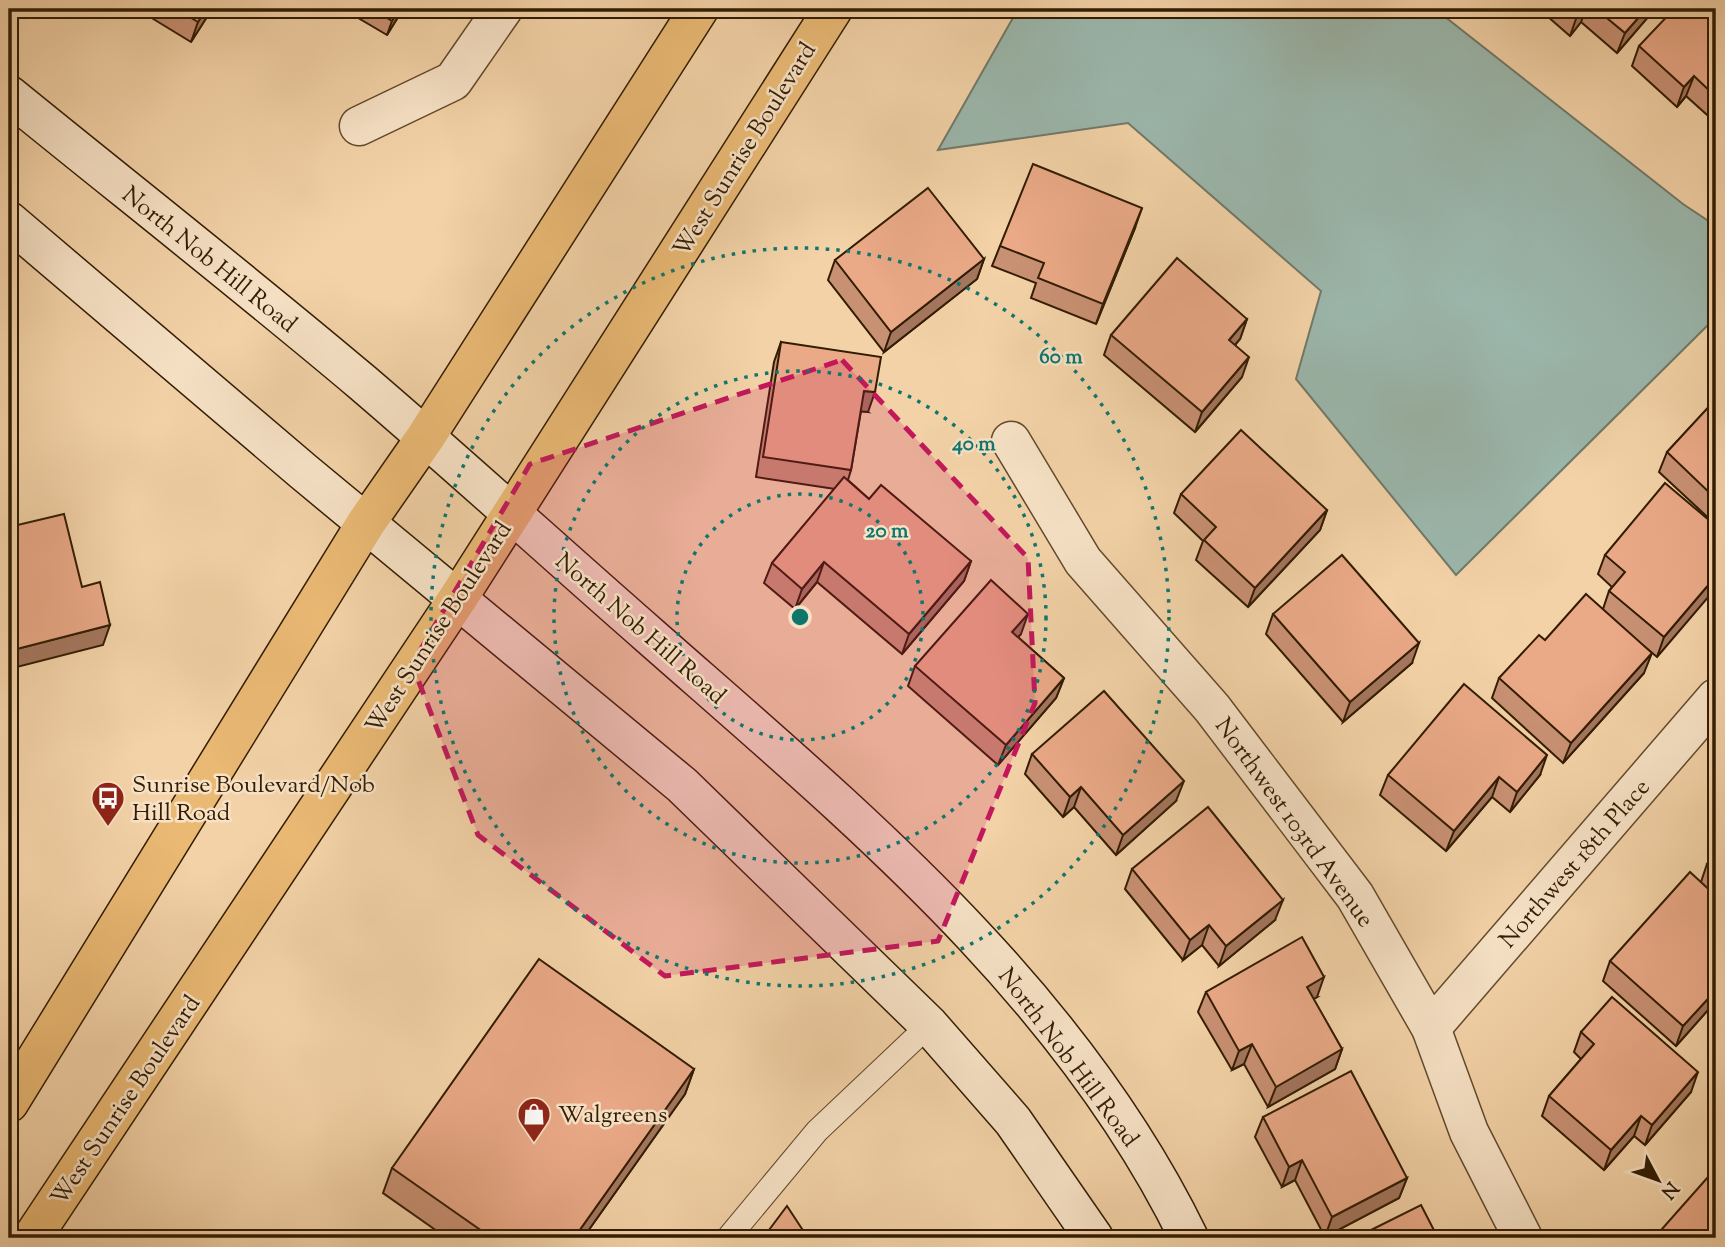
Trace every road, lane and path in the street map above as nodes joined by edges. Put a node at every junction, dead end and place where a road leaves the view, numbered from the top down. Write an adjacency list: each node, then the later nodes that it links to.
1 (503, 9): 5 (main road)
2 (698, 9): 7 (highway)
3 (833, 9): 9 (highway, West Sunrise Boulevard)
4 (9, 95): 7 (main road, North Nob Hill Road)
5 (359, 126)
6 (9, 221): 10 (main road)
7 (425, 438): 9 (main road, North Nob Hill Road); 10 (highway)
8 (1011, 441): 14 (main road, Northwest 103rd Avenue)
9 (511, 514): 11 (highway, West Sunrise Boulevard); 19 (main road, North Nob Hill Road)
10 (366, 523): 11 (main road); 15 (highway)
11 (458, 598): 13 (main road); 16 (highway, West Sunrise Boulevard)
12 (1716, 698): 14 (main road, Northwest 18th Place)
13 (929, 1025): 17 (lane); 18 (main road)
14 (1431, 1028): 20 (main road, Northwest 103rd Avenue)
15 (9, 1103)
16 (32, 1238)
17 (728, 1238)
18 (1094, 1238)
19 (1189, 1238)
20 (1522, 1238)

